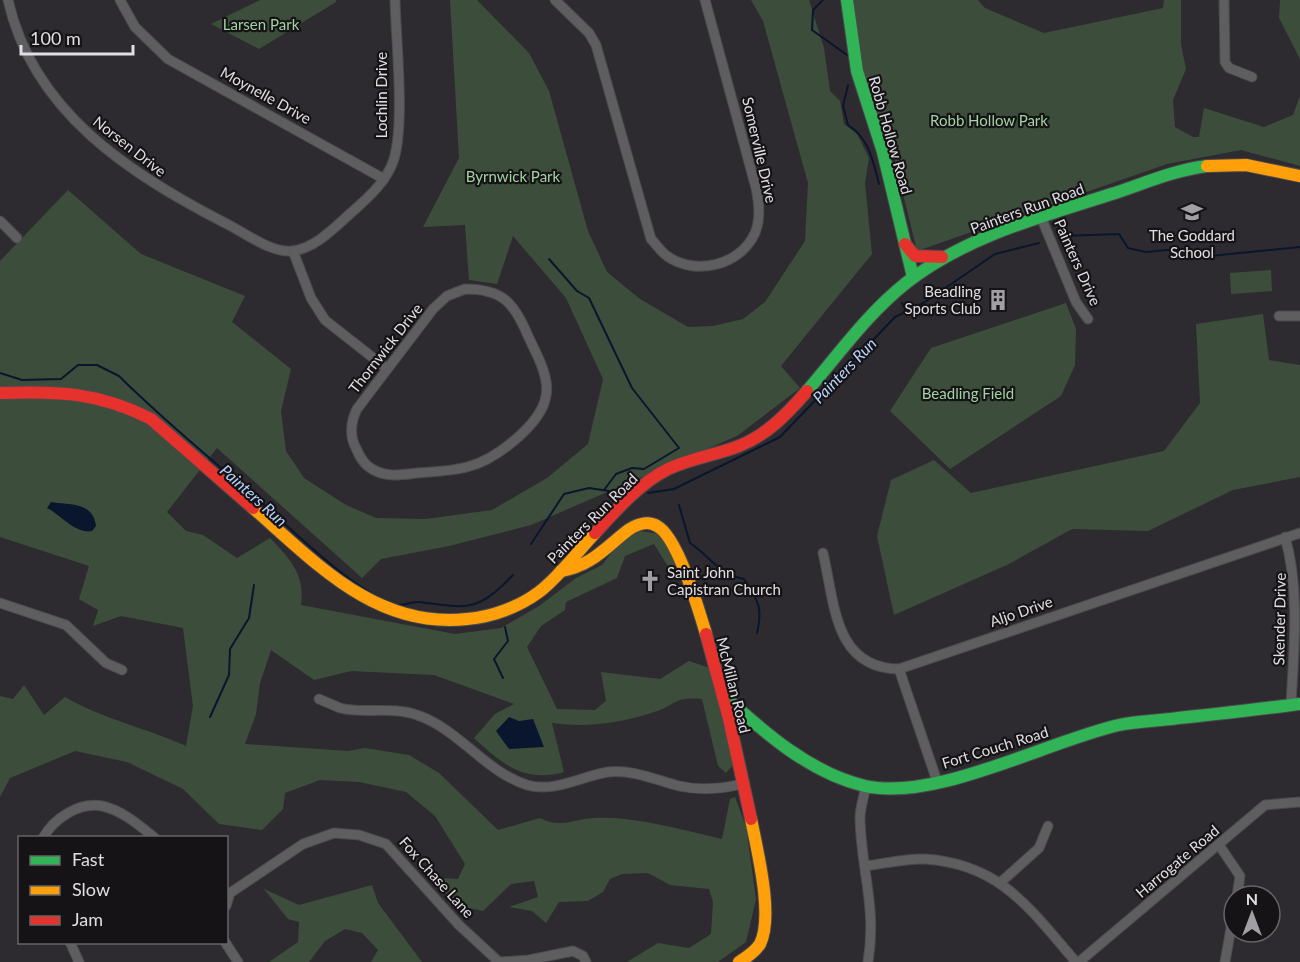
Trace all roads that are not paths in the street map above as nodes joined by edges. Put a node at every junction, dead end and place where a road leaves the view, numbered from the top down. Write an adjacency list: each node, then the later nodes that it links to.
1 (8, 0): 15 (street, Norsen Drive)
2 (120, 0): 10 (street, Moynelle Drive)
3 (395, 0): 10 (street, Lochlin Drive)
4 (555, 0): 5 (street, Somerville Drive)
5 (705, 0)
6 (847, 0): 14 (street, Robb Hollow Road)
7 (1224, 0): 8 (street)
8 (1252, 77)
9 (1300, 176): 11 (street, Painters Run Road)
10 (384, 179): 15 (street, Lochlin Drive)
11 (1041, 217): 16 (street, Painters Run Road); 20 (street, Painters Drive)
12 (0, 221): 13 (street)
13 (16, 238)
14 (903, 242): 16 (street); 17 (street, Robb Hollow Road)
15 (293, 251): 21 (street)
16 (946, 257): 17 (street, Painters Run Road)
17 (913, 277): 26 (street, Painters Run Road)
18 (1279, 316): 19 (street)
19 (1300, 316)
20 (1088, 320)
21 (387, 368): 21 (street, Thornwick Drive)
22 (0, 393): 26 (street, Painters Run Road)
23 (1300, 533): 24 (street, Aljo Drive)
24 (1285, 537): 28 (street, Aljo Drive); 32 (street, Skender Drive)
25 (823, 553): 28 (street)
26 (561, 572): 30 (street, McMillan Road)
27 (0, 603): 29 (street)
28 (899, 669): 33 (street)
29 (122, 670)
30 (724, 696): 34 (street, McMillan Road); 35 (street, Fort Couch Road)
31 (319, 699): 34 (street)
32 (1296, 704): 33 (street, Fort Couch Road)
33 (938, 781): 35 (street, Fort Couch Road)
34 (742, 784): 52 (street, McMillan Road)
35 (866, 786): 41 (street)
36 (1300, 801): 40 (street, Harrogate Road)
37 (1048, 826): 42 (street)
38 (44, 836): 39 (street)
39 (154, 836)
40 (1219, 845): 43 (street); 54 (street, Harrogate Road)
41 (865, 866): 42 (street); 53 (street)
42 (1001, 882): 54 (street)
43 (1239, 884)
44 (228, 892): 48 (street, Fox Chase Lane)
45 (71, 944): 49 (street)
46 (226, 944): 50 (street)
47 (1228, 944): 55 (street)
48 (499, 961): 51 (street, Fox Chase Lane)
49 (79, 962)
50 (238, 962)
51 (586, 962)
52 (739, 962)
53 (868, 962)
54 (1078, 962)
55 (1225, 962)

